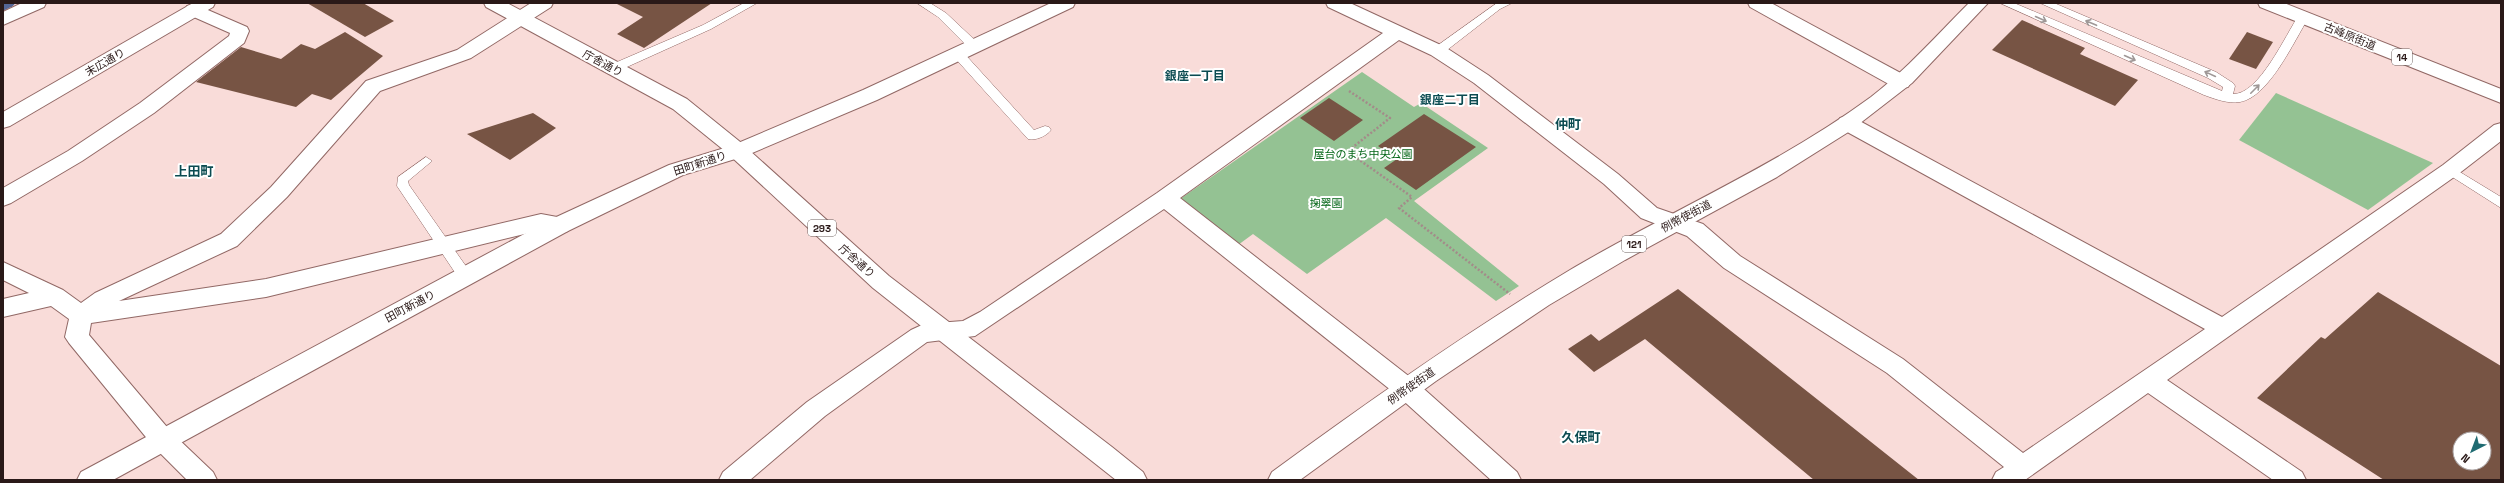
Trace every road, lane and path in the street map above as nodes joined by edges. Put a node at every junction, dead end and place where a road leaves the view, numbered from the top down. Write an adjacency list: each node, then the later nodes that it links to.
1 (37, 3): 18 (main road)
2 (493, 3): 17 (main road, 庁舎通り / 293)
3 (544, 3): 17 (main road)
4 (752, 3): 22 (lane)
5 (922, 3): 20 (lane)
6 (1066, 3): 20 (main road, 田町新通り)
7 (1335, 3): 19 (main road)
8 (1507, 3): 21 (lane)
9 (1979, 3): 24 (main road, 例幣使街道 / 121)
10 (2005, 3): 25 (lane, one-way to 25)
11 (2045, 3): 25 (lane, one-way to 11)
12 (2267, 3): 15 (main road, 古峰原街道 / 14)
13 (1760, 4): 24 (main road)
14 (200, 6): 27 (main road, 末広通り); 34 (main road)
15 (2288, 7): 16 (main road, 古峰原街道 / 14)
16 (2303, 17): 25 (lane, one-way to 16); 26 (main road, 古峰原街道 / 14)
17 (521, 18): 22 (main road, 庁舎通り / 293); 45 (main road)
18 (3, 19)
19 (1397, 32): 21 (main road); 23 (main road)
20 (966, 50): 29 (lane); 31 (main road, 田町新通り)
21 (1438, 51): 37 (main road)
22 (614, 68): 31 (main road, 庁舎通り / 293)
23 (1332, 80): 35 (main road); 44 (path)
24 (1901, 82): 28 (main road, 例幣使街道 / 121)
25 (2219, 96)
26 (2501, 96)
27 (3, 121)
28 (1847, 123): 37 (main road, 例幣使街道 / 121); 46 (main road)
29 (1045, 130)
30 (2501, 130): 33 (main road)
31 (738, 152): 38 (main road, 田町新通り); 47 (main road, 庁舎通り / 293)
32 (426, 161): 39 (lane)
33 (2450, 170): 36 (lane); 46 (main road)
34 (3, 198)
35 (1165, 198): 47 (main road); 49 (main road)
36 (2501, 203)
37 (1674, 222): 44 (main road, 例幣使街道 / 121); 51 (main road)
38 (560, 225): 39 (main road); 41 (main road, 田町新通り)
39 (444, 246): 41 (lane); 45 (main road)
40 (3, 270): 42 (main road)
41 (465, 276): 50 (main road, 田町新通り)
42 (55, 296): 43 (main road); 45 (main road)
43 (3, 308)
44 (1528, 308): 49 (main road, 例幣使街道 / 121)
45 (81, 316): 50 (main road)
46 (2223, 328): 48 (main road)
47 (945, 332): 54 (main road); 55 (main road, 庁舎通り / 293)
48 (2148, 380): 51 (main road); 58 (main road)
49 (1406, 388): 56 (main road, 例幣使街道 / 121); 57 (main road)
50 (164, 440): 52 (main road, 田町新通り); 53 (main road)
51 (2013, 474)
52 (90, 480)
53 (204, 480)
54 (732, 480)
55 (1134, 480)
56 (1281, 480)
57 (1508, 480)
58 (2293, 480)

